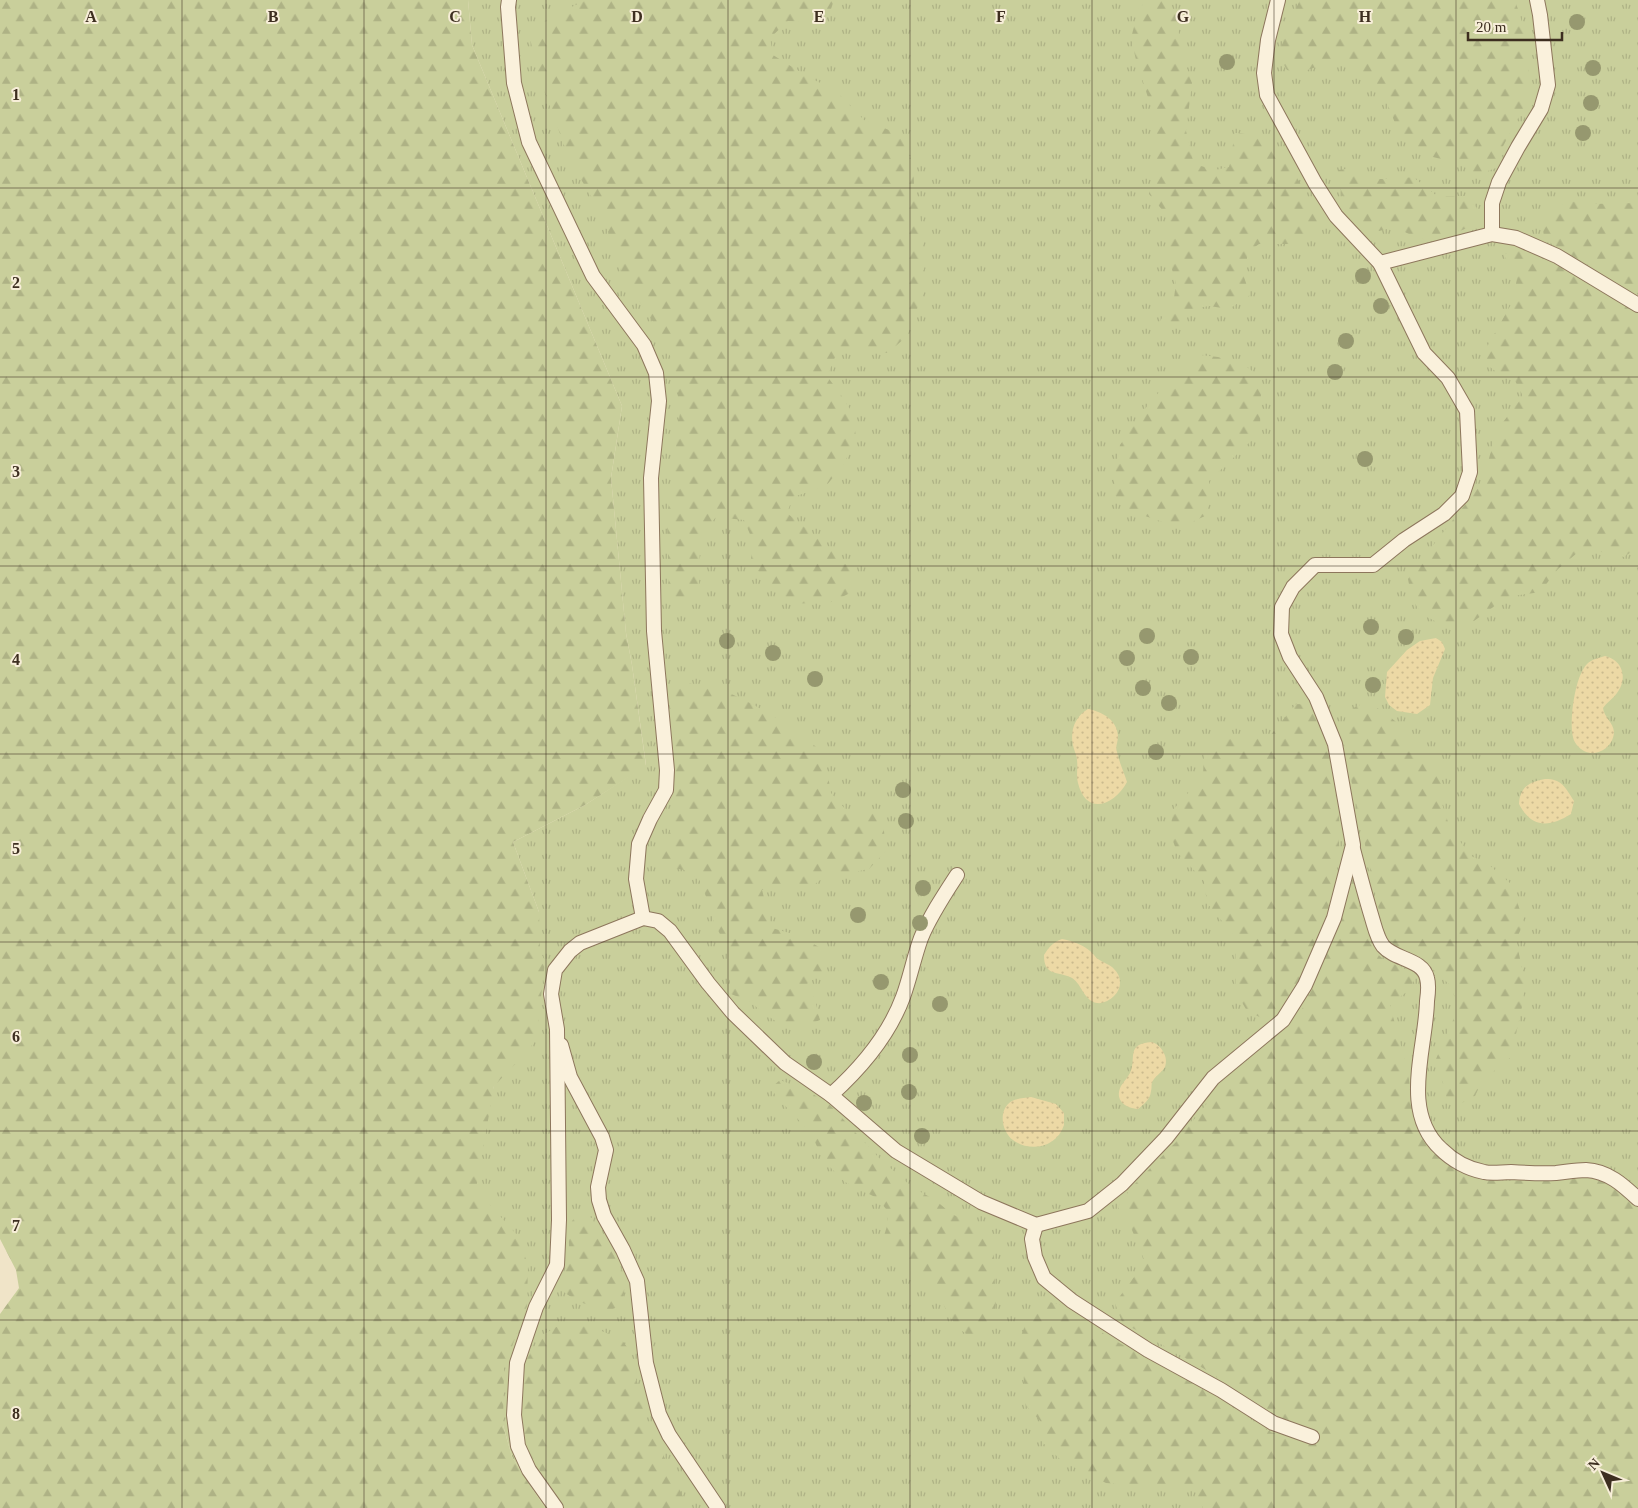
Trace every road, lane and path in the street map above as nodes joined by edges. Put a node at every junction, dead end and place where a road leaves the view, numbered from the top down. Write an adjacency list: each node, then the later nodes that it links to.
1 (509, 0): 9 (lane)
2 (1278, 0): 5 (lane)
3 (1537, 0): 4 (lane)
4 (1492, 234): 5 (lane); 6 (lane)
5 (1380, 264): 7 (lane)
6 (1638, 305)
7 (1353, 845): 12 (lane); 13 (lane)
8 (957, 875): 11 (lane)
9 (643, 918): 10 (lane); 11 (lane)
10 (557, 1029): 15 (lane); 16 (lane)
11 (831, 1095): 13 (lane)
12 (1638, 1199)
13 (1036, 1225): 14 (lane)
14 (1312, 1437)
15 (556, 1508)
16 (718, 1508)

